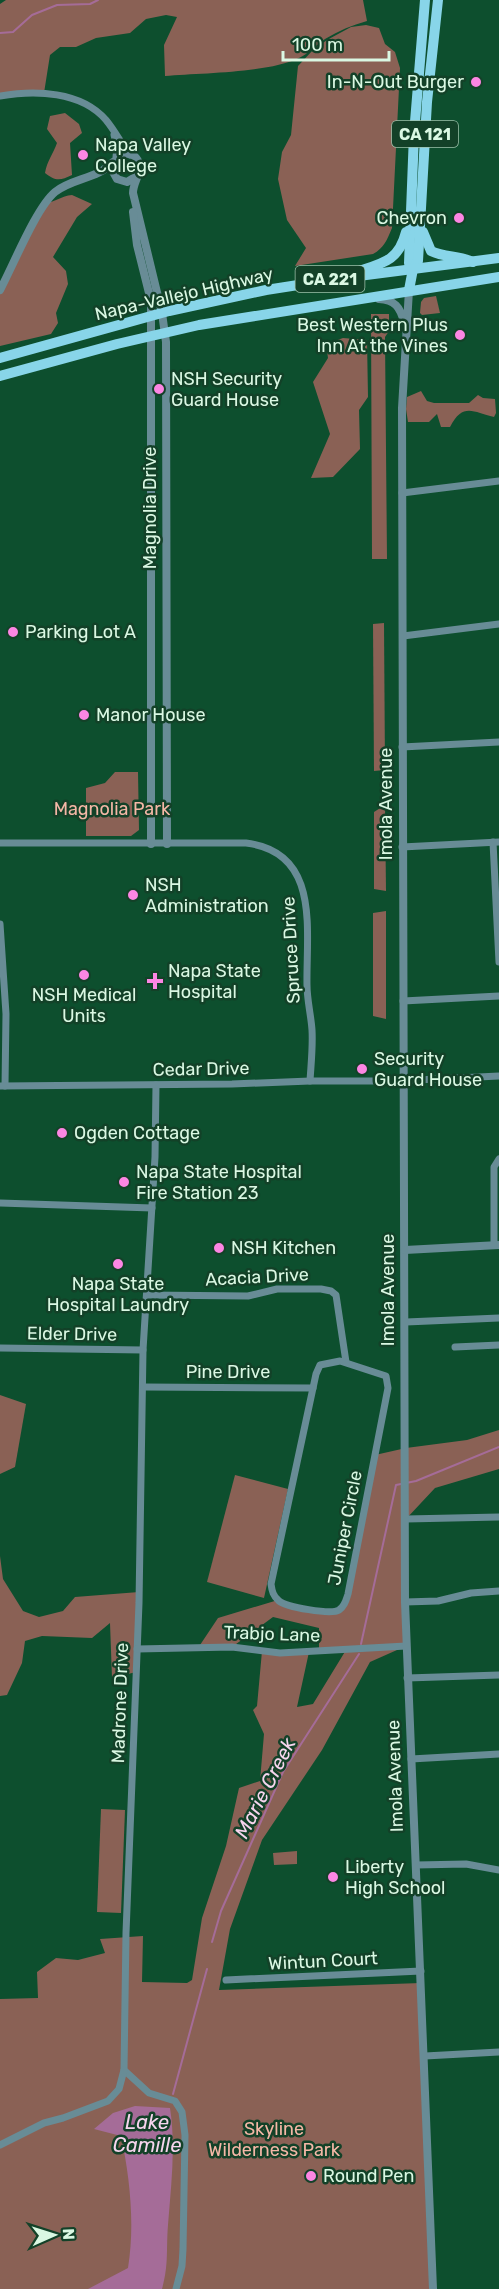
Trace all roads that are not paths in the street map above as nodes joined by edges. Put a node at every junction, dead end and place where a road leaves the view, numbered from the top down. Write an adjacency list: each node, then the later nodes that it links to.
1 (425, 0): 3 (main road, CA 121)
2 (438, 0): 3 (main road, CA 121)
3 (426, 53): 11 (main road, CA 121); 12 (main road, CA 121)
4 (0, 96): 5 (street)
5 (109, 125): 6 (street); 7 (street)
6 (130, 155): 7 (street); 9 (street, Magnolia Drive)
7 (115, 160): 8 (street); 10 (street, Magnolia Drive)
8 (89, 176): 10 (street); 18 (street)
9 (137, 176): 10 (street); 21 (street, Magnolia Drive)
10 (119, 180): 21 (street, Magnolia Drive)
11 (412, 184): 15 (main road, CA 121); 17 (main road)
12 (421, 214): 14 (main road, CA 121); 15 (main road)
13 (495, 259): 14 (main road, CA 221)
14 (474, 262): 15 (main road, CA 221)
15 (413, 269): 17 (main road, Napa-Vallejo Highway / CA 221); 19 (main road, CA 121)
16 (499, 277): 19 (main road, Napa-Vallejo Highway)
17 (327, 280): 21 (main road, Napa-Vallejo Highway / CA 221)
18 (0, 290)
19 (410, 290): 20 (main road, Napa-Vallejo Highway / CA 221); 22 (street, Imola Avenue)
20 (352, 299): 22 (street); 23 (main road, Napa-Vallejo Highway / CA 221)
21 (156, 315): 23 (street, Magnolia Drive); 24 (street, Magnolia Drive); 25 (main road, Napa-Vallejo Highway / CA 221)
22 (407, 331): 30 (street, Imola Avenue)
23 (165, 334): 24 (main road, Napa-Vallejo Highway / CA 221); 28 (street, Magnolia Drive)
24 (152, 337): 26 (main road, Napa-Vallejo Highway / CA 221); 27 (street, Magnolia Drive)
25 (0, 358)
26 (0, 376)
27 (151, 377): 28 (street); 31 (street, Magnolia Drive)
28 (166, 377): 32 (street, Magnolia Drive)
29 (499, 481): 30 (street)
30 (402, 493): 36 (street, Imola Avenue)
31 (150, 539): 32 (street); 33 (street, Magnolia Drive)
32 (167, 539): 34 (street, Magnolia Drive)
33 (151, 558): 34 (street); 41 (street, Magnolia Drive)
34 (166, 558): 42 (street, Magnolia Drive)
35 (499, 624): 36 (street)
36 (403, 636): 38 (street, Imola Avenue)
37 (499, 742): 38 (street)
38 (402, 747): 43 (street, Imola Avenue)
39 (496, 842): 43 (street); 45 (street)
40 (0, 843): 41 (street, Spruce Drive)
41 (151, 844): 42 (street, Spruce Drive)
42 (167, 844): 49 (street, Spruce Drive)
43 (402, 847): 47 (street, Imola Avenue)
44 (0, 924): 52 (street)
45 (499, 962)
46 (499, 996): 47 (street)
47 (402, 1001): 50 (street, Imola Avenue)
48 (499, 1076): 50 (street, Cedar Drive)
49 (310, 1081): 50 (street, Cedar Drive); 51 (street, Cedar Drive)
50 (403, 1081): 57 (street, Imola Avenue)
51 (156, 1085): 52 (street, Cedar Drive); 55 (street, Madrone Drive)
52 (3, 1086)
53 (499, 1159): 56 (street)
54 (0, 1203): 55 (street)
55 (152, 1208): 58 (street, Madrone Drive)
56 (497, 1245): 57 (street)
57 (405, 1250): 60 (street, Imola Avenue)
58 (147, 1295): 64 (street, Madrone Drive); 65 (street, Acacia Drive)
59 (499, 1318): 60 (street)
60 (406, 1322): 69 (street, Imola Avenue)
61 (499, 1345): 62 (street)
62 (455, 1347)
63 (0, 1348): 64 (street, Elder Drive)
64 (143, 1350): 66 (street, Madrone Drive)
65 (346, 1362): 67 (street, Juniper Circle); 67 (street, Juniper Circle)
66 (144, 1387): 67 (street, Pine Drive); 73 (street, Madrone Drive)
67 (313, 1388)
68 (499, 1516): 69 (street)
69 (406, 1519): 71 (street, Imola Avenue)
70 (499, 1591): 71 (street)
71 (405, 1602): 72 (street, Imola Avenue)
72 (406, 1646): 73 (street, Trabjo Lane); 75 (street, Imola Avenue)
73 (137, 1649): 84 (street, Madrone Drive)
74 (499, 1675): 75 (street)
75 (407, 1678): 77 (street, Imola Avenue)
76 (499, 1754): 77 (street)
77 (411, 1759): 78 (street, Imola Avenue)
78 (416, 1865): 79 (street); 80 (street, Imola Avenue)
79 (499, 1870)
80 (421, 1971): 81 (street, Wintun Court); 83 (street, Imola Avenue)
81 (226, 1980)
82 (499, 2052): 83 (street)
83 (425, 2056): 87 (street, Imola Avenue)
84 (124, 2070): 85 (street); 86 (street)
85 (0, 2145)
86 (176, 2289)
87 (433, 2289)

